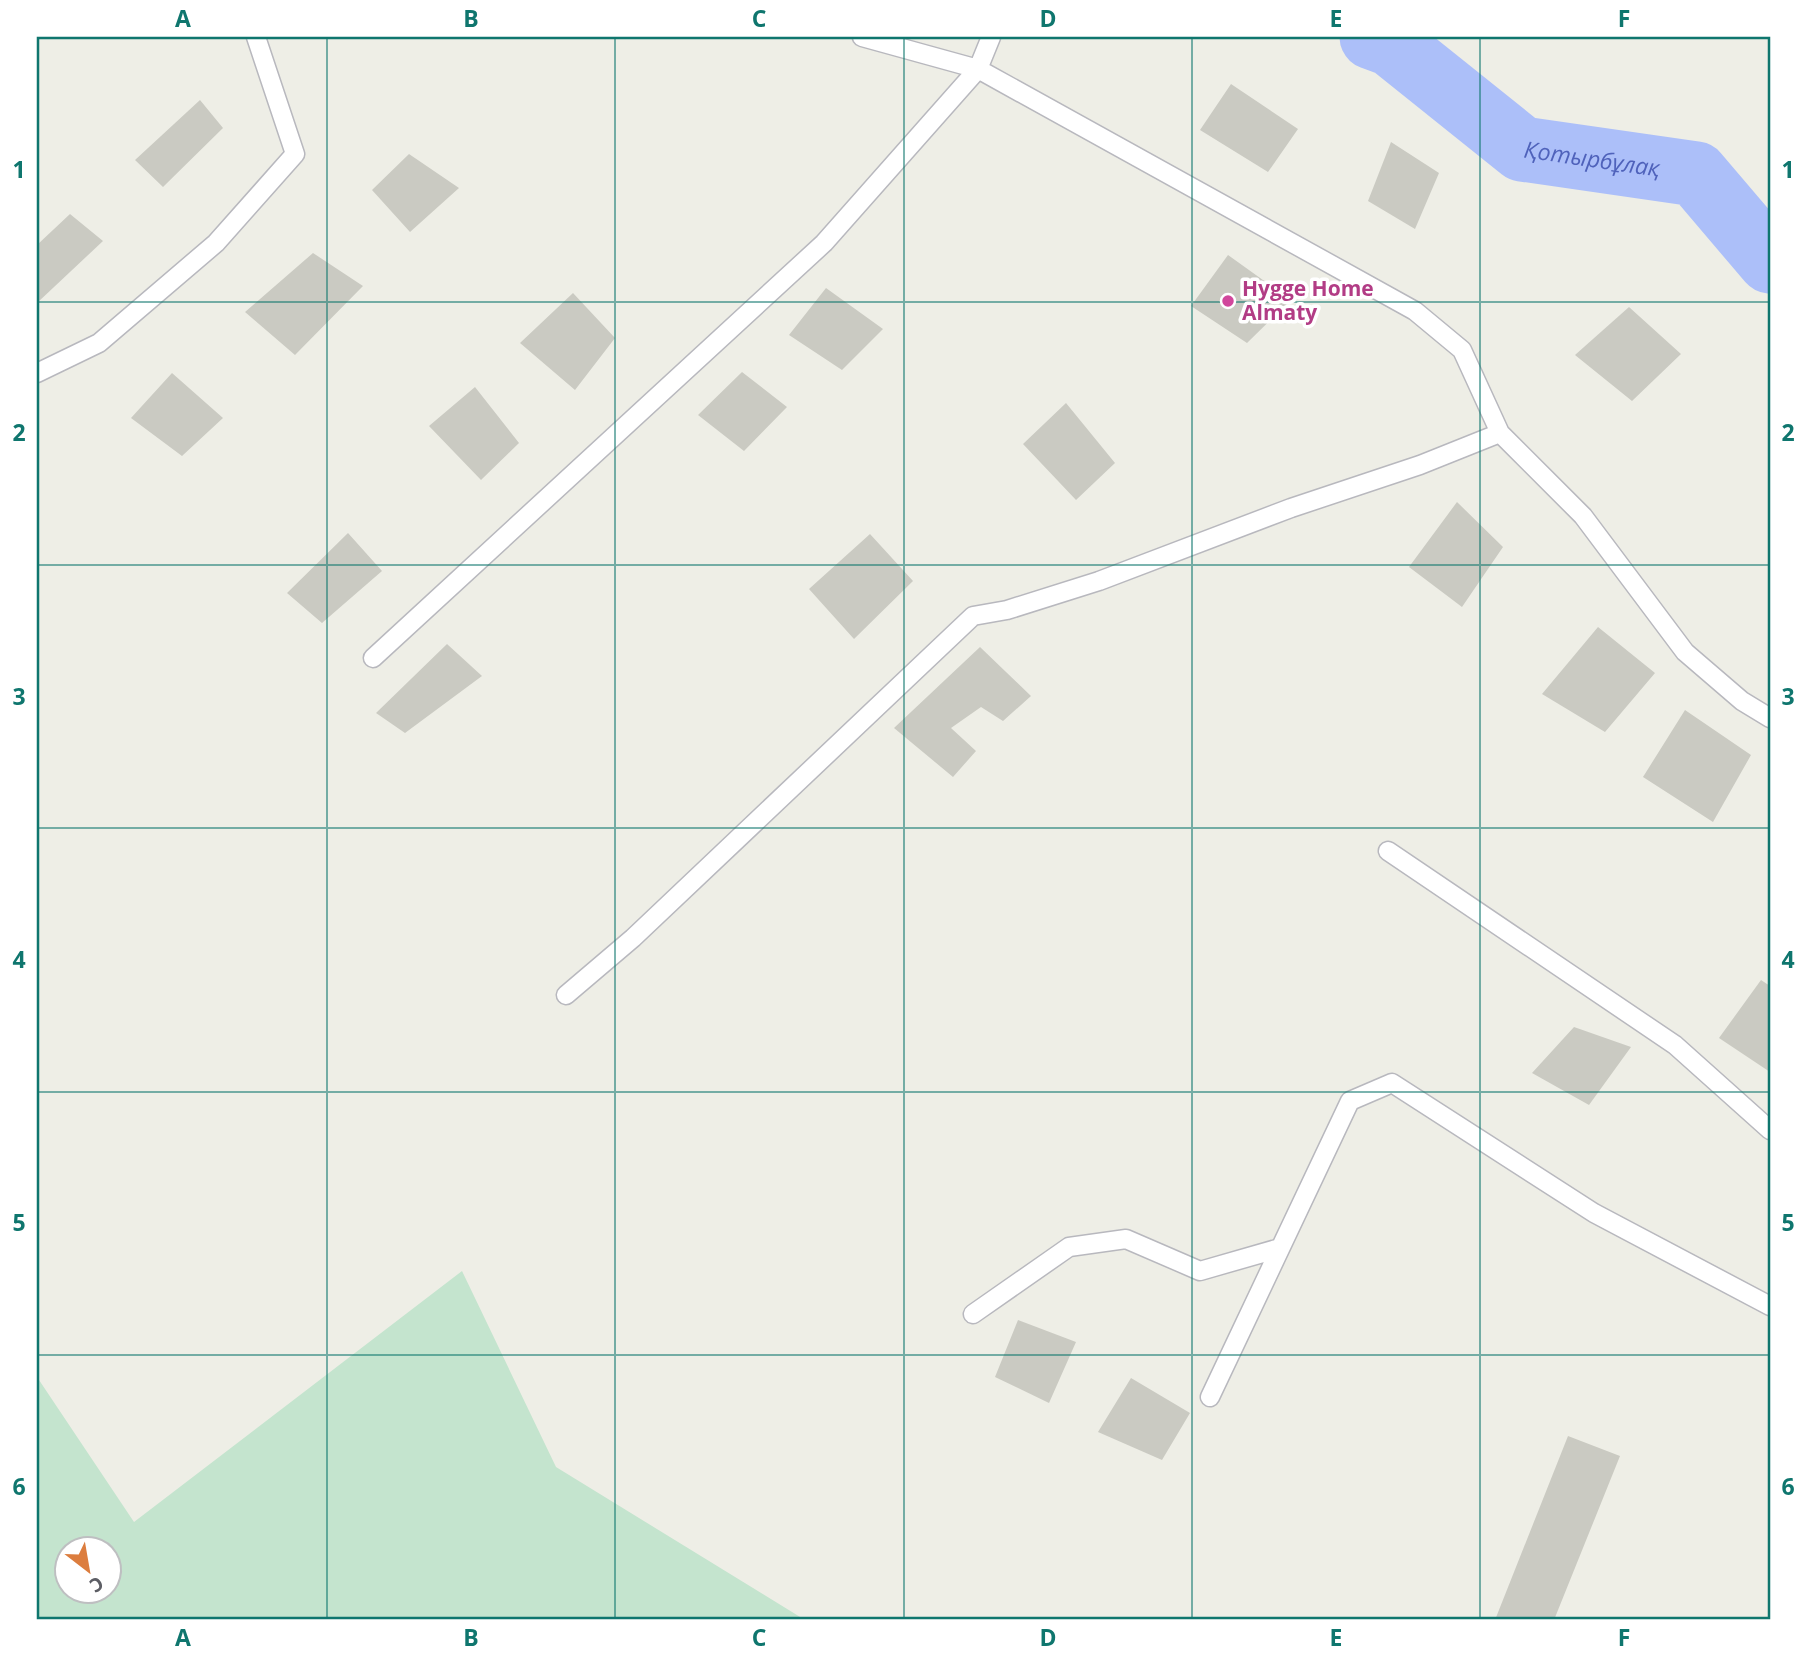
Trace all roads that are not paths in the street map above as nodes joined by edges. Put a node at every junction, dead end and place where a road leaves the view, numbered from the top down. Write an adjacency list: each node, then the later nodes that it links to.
1 (256, 37): 5 (lane)
2 (862, 37): 4 (lane)
3 (991, 37): 4 (lane)
4 (978, 69): 6 (lane); 7 (lane)
5 (37, 373)
6 (1500, 433): 8 (lane); 10 (lane)
7 (373, 658)
8 (1770, 718)
9 (1388, 851): 11 (lane)
10 (566, 995)
11 (1770, 1130)
12 (1280, 1248): 13 (lane); 14 (lane); 15 (lane)
13 (1770, 1306)
14 (973, 1314)
15 (1210, 1397)

